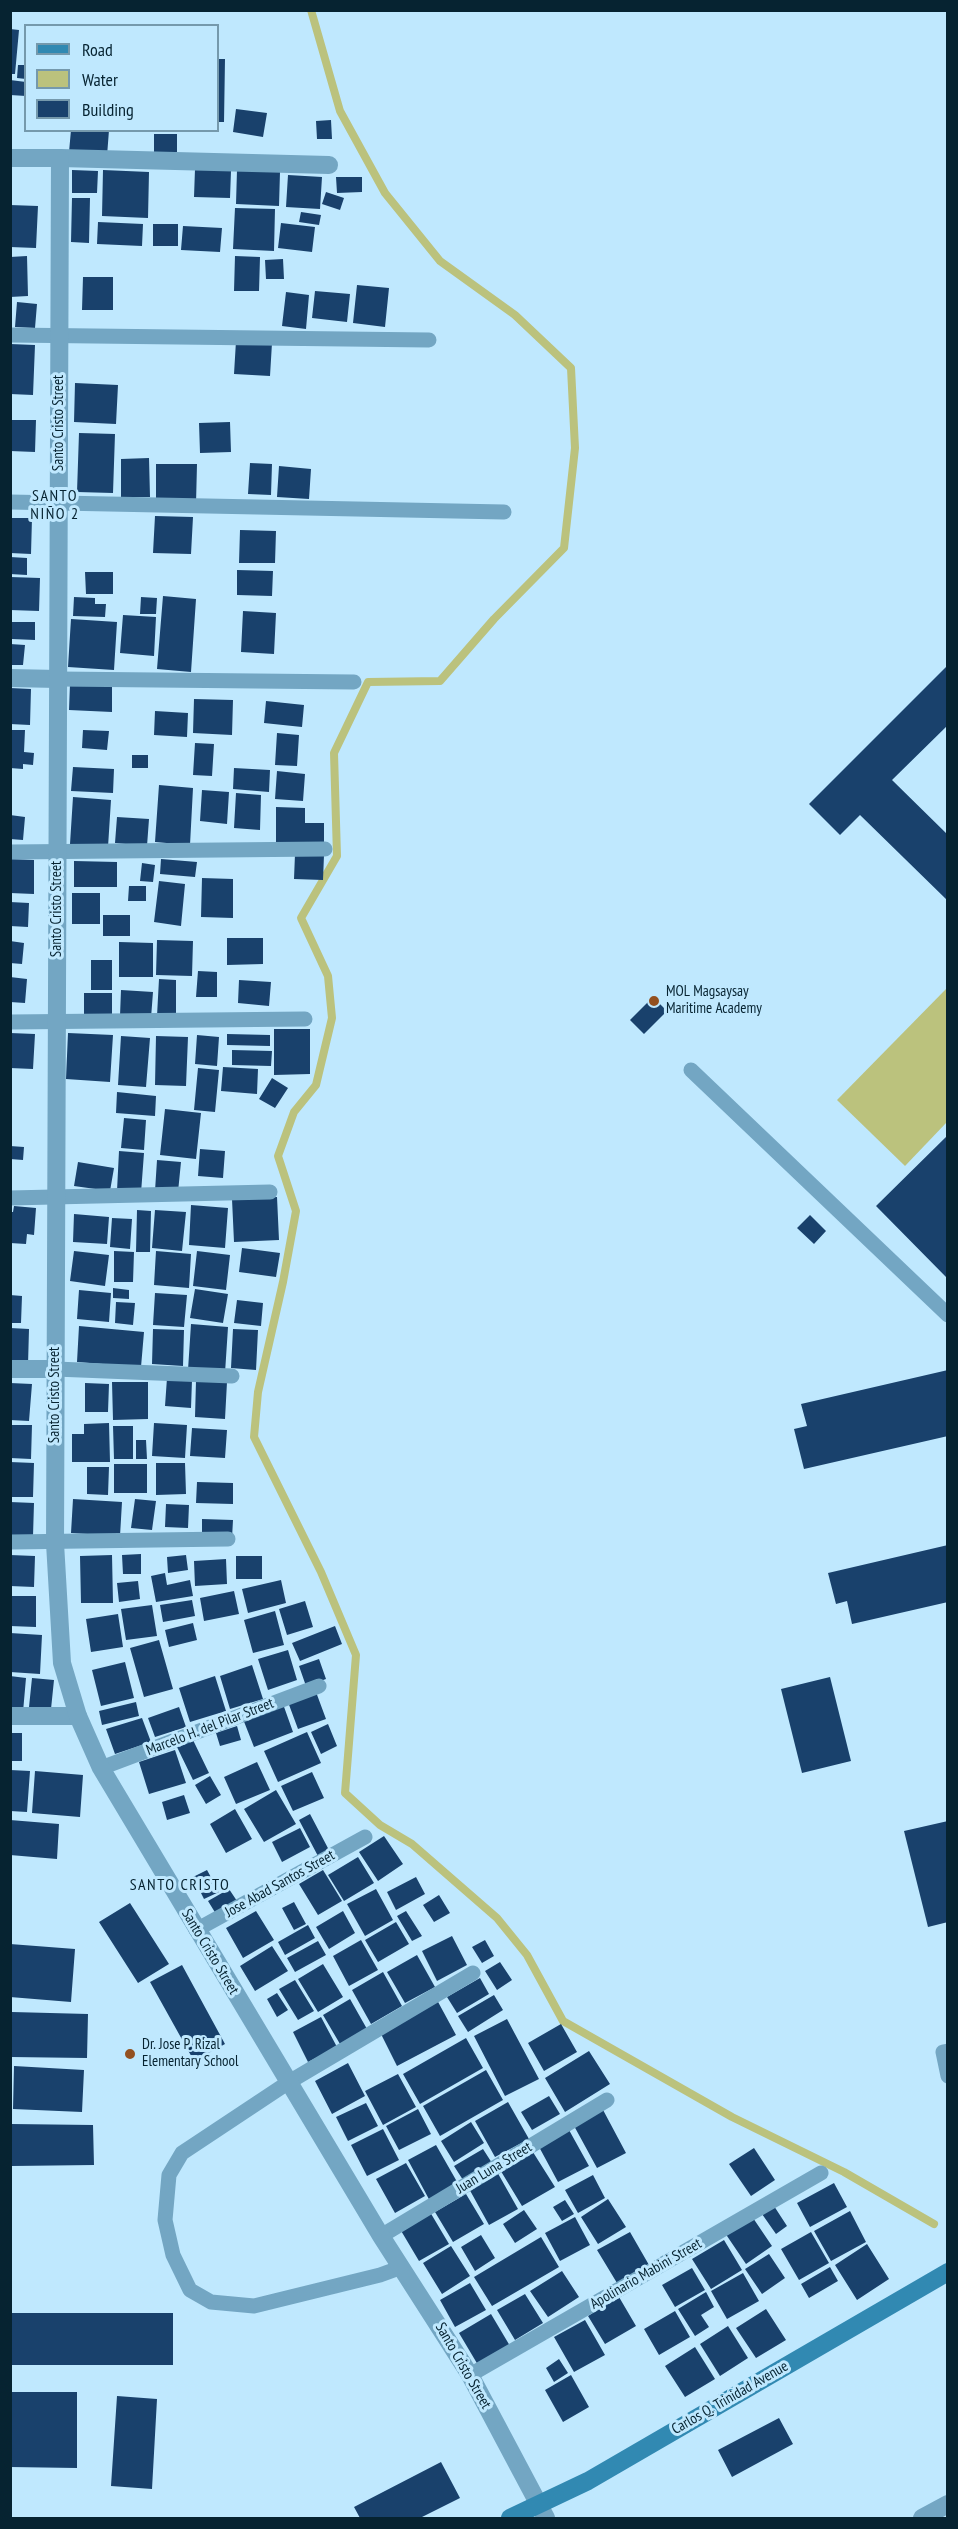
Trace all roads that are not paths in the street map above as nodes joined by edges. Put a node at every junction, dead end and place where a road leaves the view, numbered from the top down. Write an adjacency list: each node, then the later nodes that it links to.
1 (10, 158): 2 (street)
2 (60, 158): 3 (street); 5 (street, Santo Cristo Street)
3 (328, 165)
4 (10, 335): 5 (lane)
5 (60, 335): 6 (lane); 8 (street, Santo Cristo Street)
6 (429, 340)
7 (10, 502): 8 (lane)
8 (59, 502): 9 (lane); 11 (street, Santo Cristo Street)
9 (504, 512)
10 (10, 678): 11 (street)
11 (58, 679): 12 (lane); 15 (street, Santo Cristo Street)
12 (354, 682)
13 (326, 849): 15 (lane)
14 (10, 852): 15 (lane)
15 (58, 853): 17 (street, Santo Cristo Street)
16 (305, 1019): 17 (lane)
17 (57, 1021): 18 (lane); 22 (street, Santo Cristo Street)
18 (10, 1022)
19 (691, 1070): 23 (lane)
20 (270, 1192): 22 (lane)
21 (10, 1198): 22 (lane)
22 (56, 1198): 25 (street, Santo Cristo Street)
23 (948, 1314)
24 (10, 1369): 25 (street)
25 (55, 1369): 26 (lane); 29 (street, Santo Cristo Street)
26 (232, 1376)
27 (228, 1539): 29 (lane)
28 (10, 1542): 29 (lane)
29 (55, 1542): 32 (street, Santo Cristo Street)
30 (319, 1686): 33 (lane, Marcelo H. del Pilar Street)
31 (10, 1716): 32 (street)
32 (78, 1716): 33 (street, Santo Cristo Street)
33 (101, 1768): 35 (street, Santo Cristo Street)
34 (365, 1837): 35 (lane, Jose Abad Santos Street)
35 (196, 1930): 39 (street, Santo Cristo Street)
36 (473, 1973): 39 (lane)
37 (948, 2051): 38 (lane)
38 (948, 2076)
39 (290, 2082): 42 (street, Santo Cristo Street); 43 (lane)
40 (608, 2100): 42 (lane, Juan Luna Street)
41 (821, 2173): 45 (lane, Apolinario Mabini Street)
42 (381, 2236): 43 (street, Santo Cristo Street)
43 (402, 2266): 45 (street, Santo Cristo Street)
44 (948, 2272): 47 (main road, Carlos Q. Trinidad Avenue)
45 (470, 2375): 47 (street, Santo Cristo Street)
46 (948, 2504): 49 (street)
47 (542, 2512): 48 (main road, Carlos Q. Trinidad Avenue)
48 (510, 2518)
49 (922, 2518)

